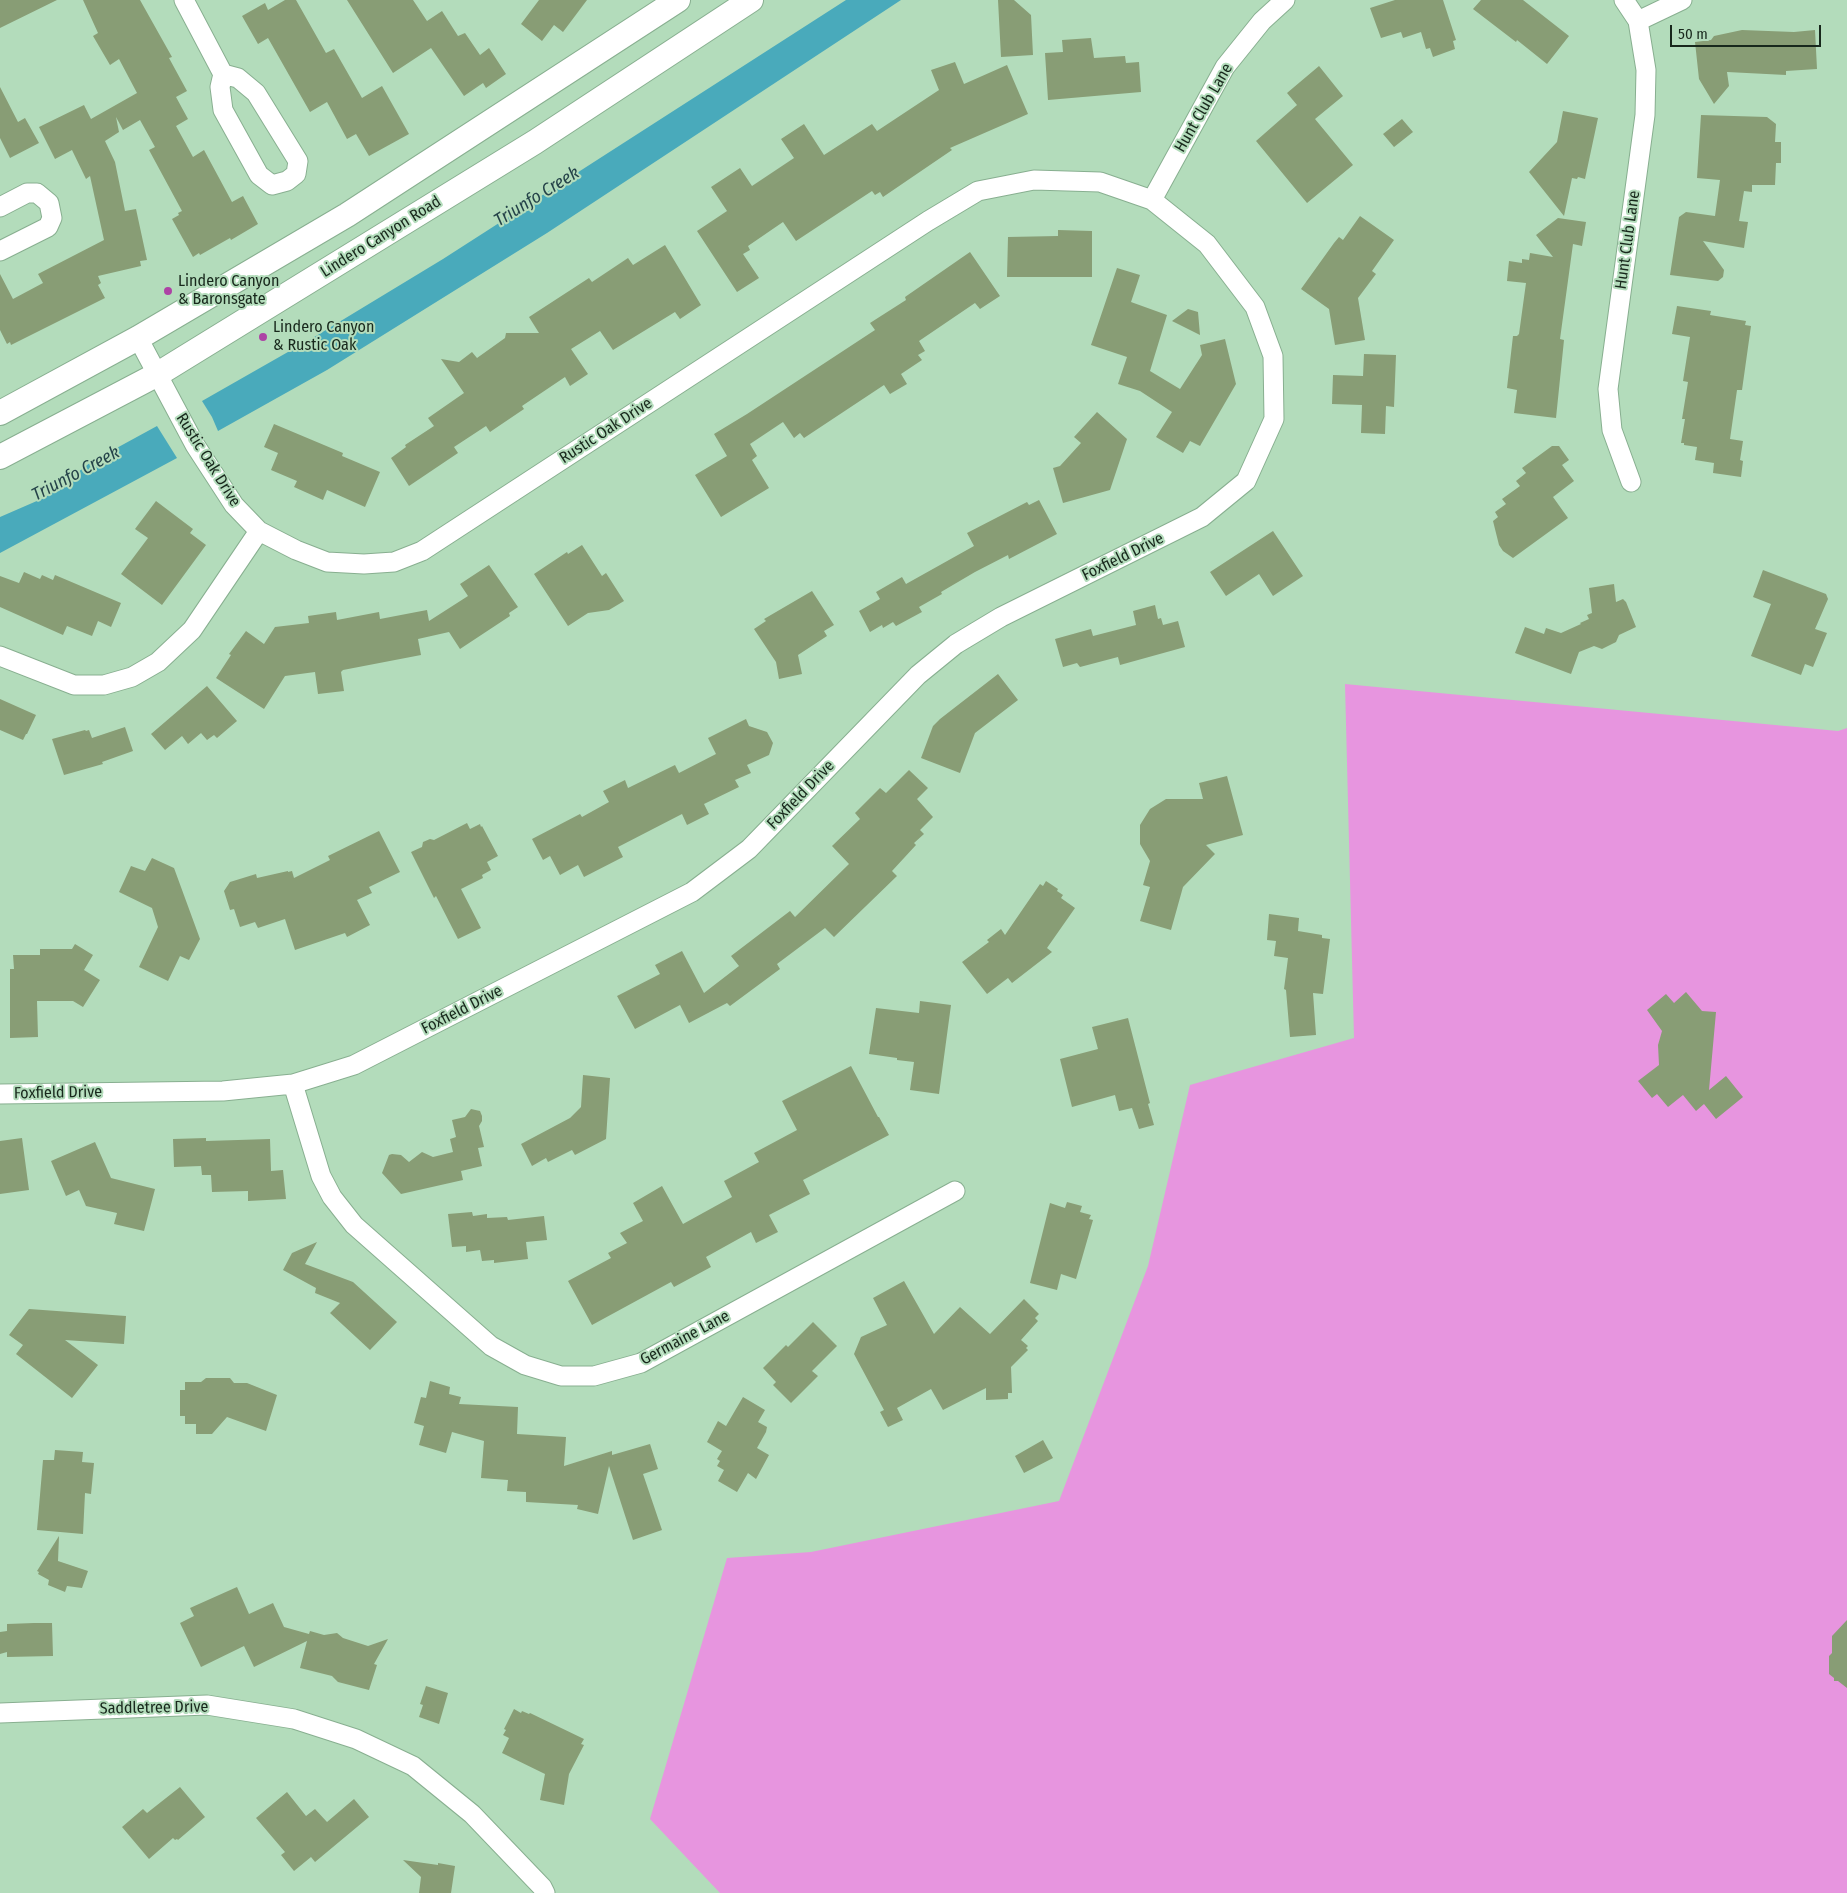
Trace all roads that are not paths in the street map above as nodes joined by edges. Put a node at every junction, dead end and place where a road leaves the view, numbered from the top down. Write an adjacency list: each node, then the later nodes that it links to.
1 (184, 0): 8 (street)
2 (678, 0): 12 (street)
3 (751, 0): 13 (street, Lindero Canyon Road)
4 (1285, 0): 9 (street, Hunt Club Lane)
5 (1624, 0): 7 (street, Hunt Club Lane)
6 (1682, 0): 7 (street)
7 (1638, 21): 16 (street, Hunt Club Lane)
8 (223, 74): 8 (street)
9 (1152, 200): 17 (street, Rustic Oak Drive); 19 (street, Foxfield Drive)
10 (0, 207): 11 (street)
11 (0, 251)
12 (138, 338): 13 (street, Rustic Oak Drive); 14 (street)
13 (158, 374): 15 (street, Lindero Canyon Road); 17 (street, Rustic Oak Drive)
14 (0, 412)
15 (0, 457)
16 (1632, 482)
17 (259, 531): 18 (street)
18 (0, 656)
19 (293, 1084): 20 (street, Foxfield Drive); 21 (street, Germaine Lane)
20 (0, 1094)
21 (955, 1191)
22 (0, 1713): 23 (street, Saddletree Drive)
23 (545, 1893)

